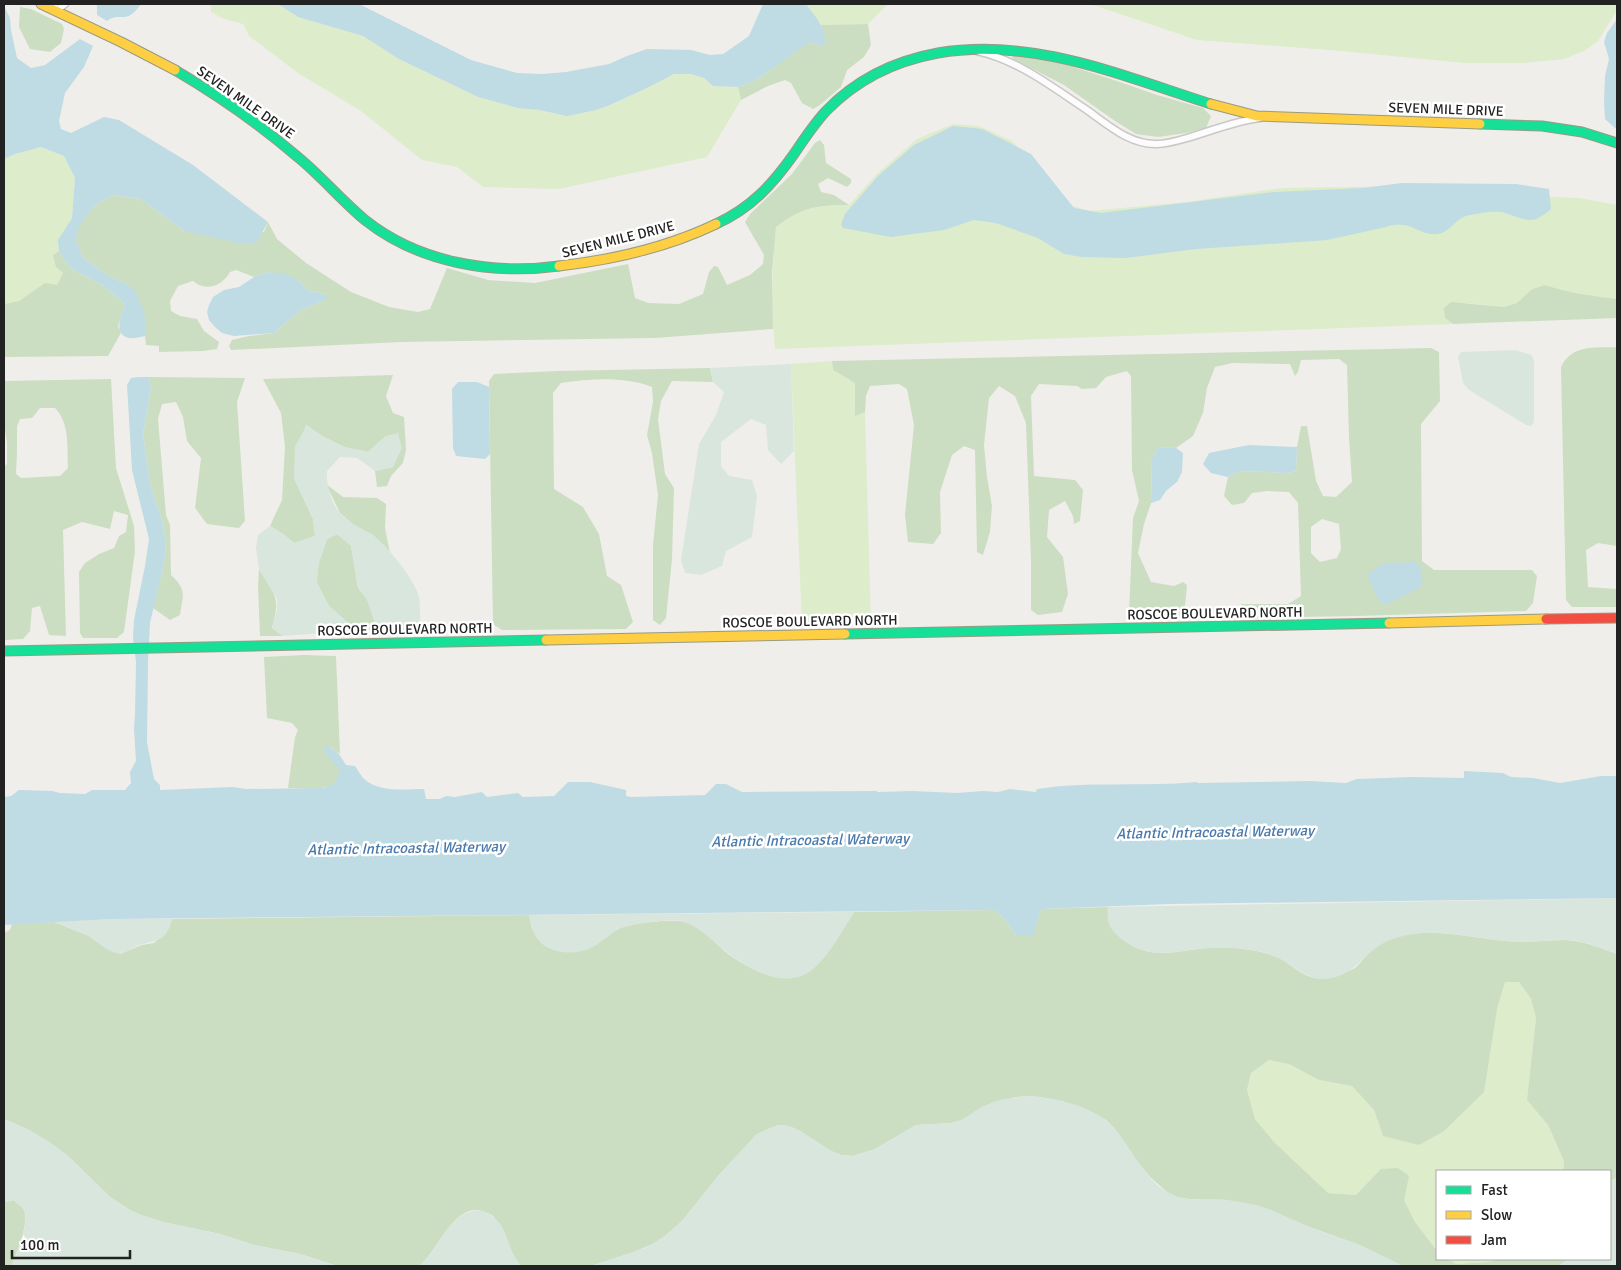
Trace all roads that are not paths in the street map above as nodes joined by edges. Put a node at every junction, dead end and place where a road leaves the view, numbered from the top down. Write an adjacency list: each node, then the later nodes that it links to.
1 (41, 4): 3 (street, SEVEN MILE DRIVE)
2 (65, 4): 3 (street)
3 (55, 7): 4 (street, SEVEN MILE DRIVE)
4 (971, 50): 5 (street, SEVEN MILE DRIVE); 5 (street, SEVEN MILE DRIVE)
5 (1271, 117): 6 (street, SEVEN MILE DRIVE)
6 (1617, 143)
7 (1617, 618): 8 (street, ROSCOE BOULEVARD NORTH)
8 (4, 651)

